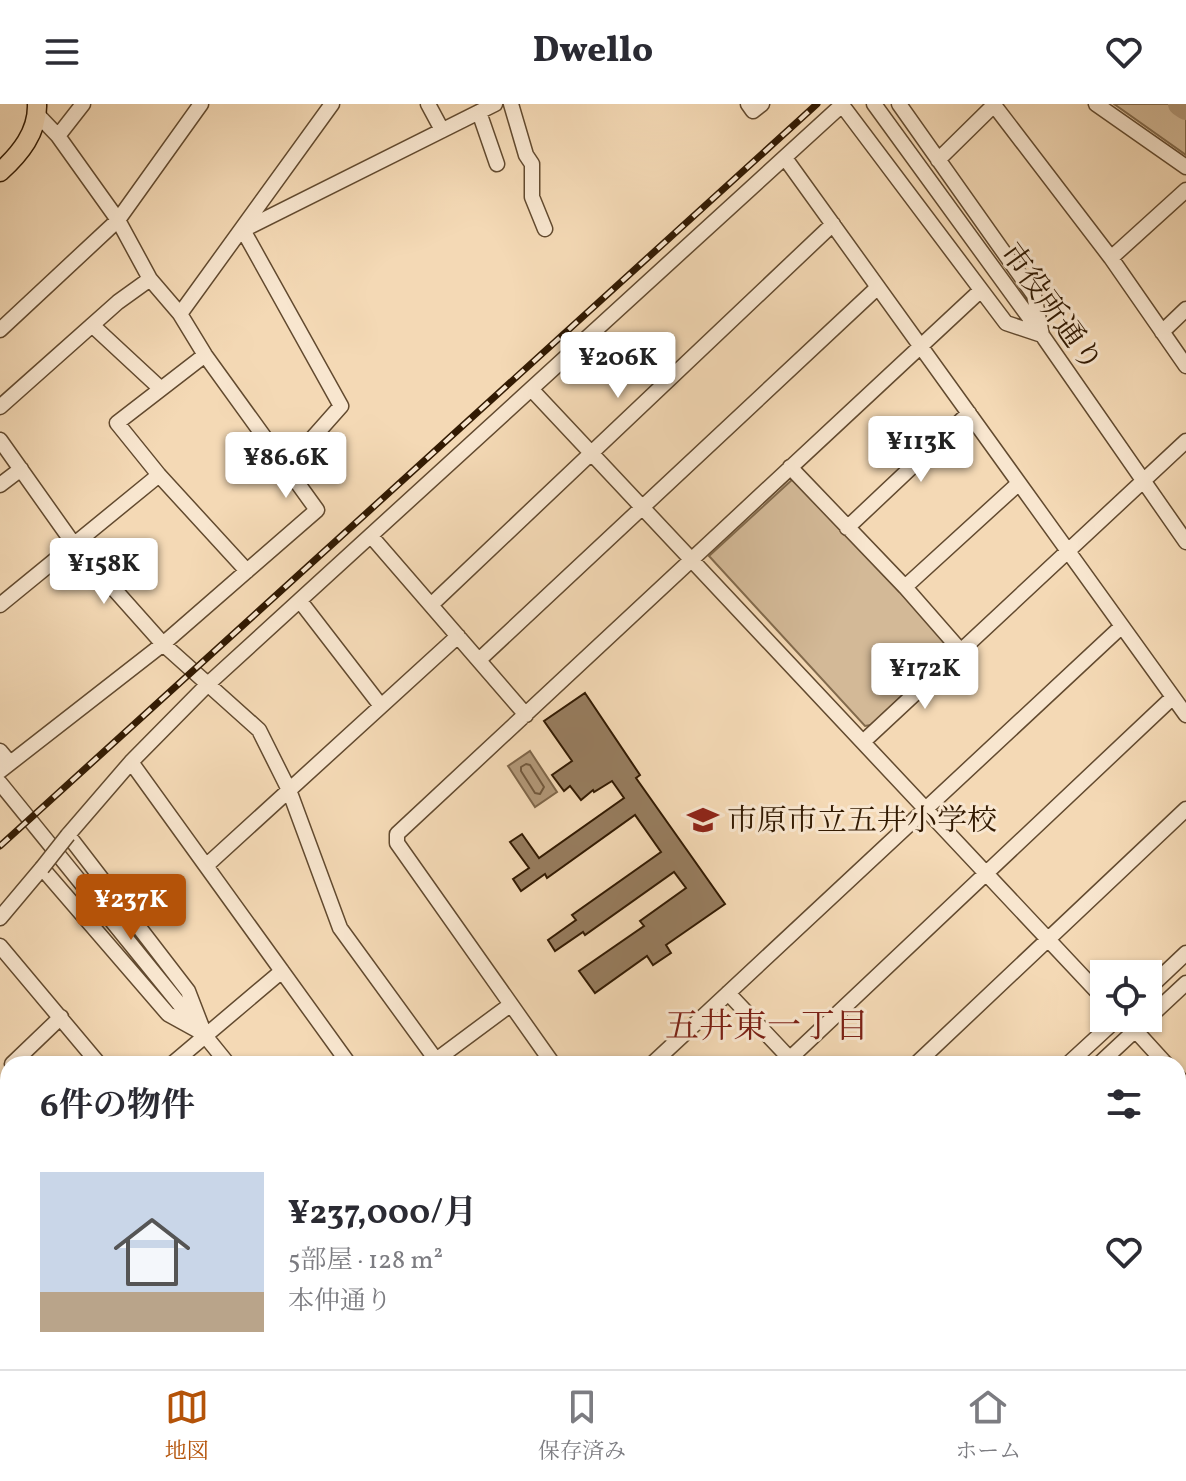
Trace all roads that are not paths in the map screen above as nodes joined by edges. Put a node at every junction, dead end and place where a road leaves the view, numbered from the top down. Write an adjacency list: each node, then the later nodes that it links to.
1 (83, 104): 17 (street)
2 (201, 104): 24 (street)
3 (332, 104): 27 (street)
4 (495, 104): 15 (street)
5 (511, 104): 26 (street)
6 (748, 104): 7 (street)
7 (762, 104)
8 (874, 104): 37 (street, 市役所通り)
9 (899, 104): 19 (street)
10 (995, 104): 19 (street); 28 (street)
11 (1096, 104): 21 (street)
12 (429, 105): 16 (street)
13 (842, 105): 18 (street); 31 (street)
14 (37, 109): 17 (street); 22 (main road)
15 (479, 112): 16 (street); 20 (street)
16 (442, 130): 27 (street)
17 (58, 136): 24 (street)
18 (785, 158): 25 (street); 42 (street)
19 (938, 160): 37 (street)
20 (497, 164)
21 (1186, 167)
22 (0, 172)
23 (1186, 190): 28 (street)
24 (118, 220): 29 (street); 35 (street)
25 (833, 224): 30 (street); 47 (street)
26 (545, 229)
27 (243, 230): 33 (street); 49 (street)
28 (1111, 258): 36 (street)
29 (150, 279): 33 (street); 34 (street)
30 (878, 287): 38 (street); 55 (street)
31 (980, 291): 37 (street); 38 (street)
32 (1186, 309): 36 (street)
33 (180, 314): 39 (street)
34 (92, 325): 41 (street); 43 (street)
35 (0, 330)
36 (1162, 332): 40 (street)
37 (1042, 335): 52 (street, 市役所通り)
38 (921, 346): 44 (street); 48 (street)
39 (205, 355): 41 (street); 49 (street)
40 (1186, 366)
41 (161, 389): 51 (street)
42 (532, 390): 47 (street); 57 (street)
43 (0, 407)
44 (969, 413): 53 (street); 56 (street)
45 (0, 440): 50 (street)
46 (1186, 441): 52 (street)
47 (590, 453): 55 (street); 66 (street)
48 (790, 467): 56 (street); 61 (street)
49 (286, 468): 62 (street)
50 (21, 469): 54 (street); 59 (street)
51 (159, 475): 59 (street); 62 (street)
52 (1143, 481): 58 (street, 市役所通り); 60 (street)
53 (1019, 483): 60 (street); 63 (street)
54 (0, 485)
55 (641, 507): 61 (street); 71 (street)
56 (847, 528): 63 (street)
57 (371, 536): 64 (street); 66 (street)
58 (1186, 542)
59 (73, 543): 65 (street); 69 (street)
60 (1068, 551): 67 (street); 70 (street)
61 (691, 561): 75 (street); 77 (street)
62 (247, 571): 69 (street)
63 (905, 587): 70 (street)
64 (300, 601): 72 (street); 74 (street)
65 (0, 605)
66 (431, 605): 68 (street)
67 (1122, 626): 73 (street); 83 (street)
68 (458, 636): 71 (street); 74 (street)
69 (163, 644): 72 (street); 80 (street)
70 (961, 651): 77 (street)
71 (479, 660): 75 (street)
72 (208, 684): 79 (street); 82 (street)
73 (1173, 697): 76 (street); 88 (street)
74 (381, 706): 82 (street)
75 (526, 715): 98 (street)
76 (1186, 715)
77 (863, 742): 83 (street)
78 (0, 751): 80 (street)
79 (131, 762): 85 (street); 86 (street)
80 (5, 767)
81 (0, 783): 104 (street)
82 (289, 790): 86 (street); 110 (street)
83 (925, 808): 88 (street); 97 (street)
84 (1186, 809): 90 (street)
85 (68, 835): 87 (street, bridge); 104 (street)
86 (207, 865): 93 (street)
87 (42, 868): 89 (street); 104 (street)
88 (986, 874): 90 (street); 115 (street)
89 (0, 918)
90 (1048, 940): 96 (street); 116 (street)
91 (0, 946): 100 (street)
92 (1186, 953): 94 (street)
93 (282, 971): 104 (street); 109 (street)
94 (1162, 976)
95 (1186, 983): 99 (street)
96 (1090, 984)
97 (728, 993): 113 (street); 114 (street)
98 (510, 1005): 111 (street); 112 (street)
99 (1162, 1005)
100 (61, 1017): 105 (street); 106 (street)
101 (1103, 1032): 117 (street)
102 (1133, 1032): 118 (street)
103 (1137, 1032): 119 (street)
104 (205, 1035): 107 (street); 108 (street)
105 (20, 1056)
106 (93, 1056)
107 (181, 1056)
108 (222, 1056)
109 (343, 1056)
110 (433, 1056)
111 (445, 1056)
112 (547, 1056)
113 (661, 1056)
114 (785, 1056)
115 (796, 1056)
116 (925, 1056)
117 (1077, 1056)
118 (1107, 1056)
119 (1159, 1056)

